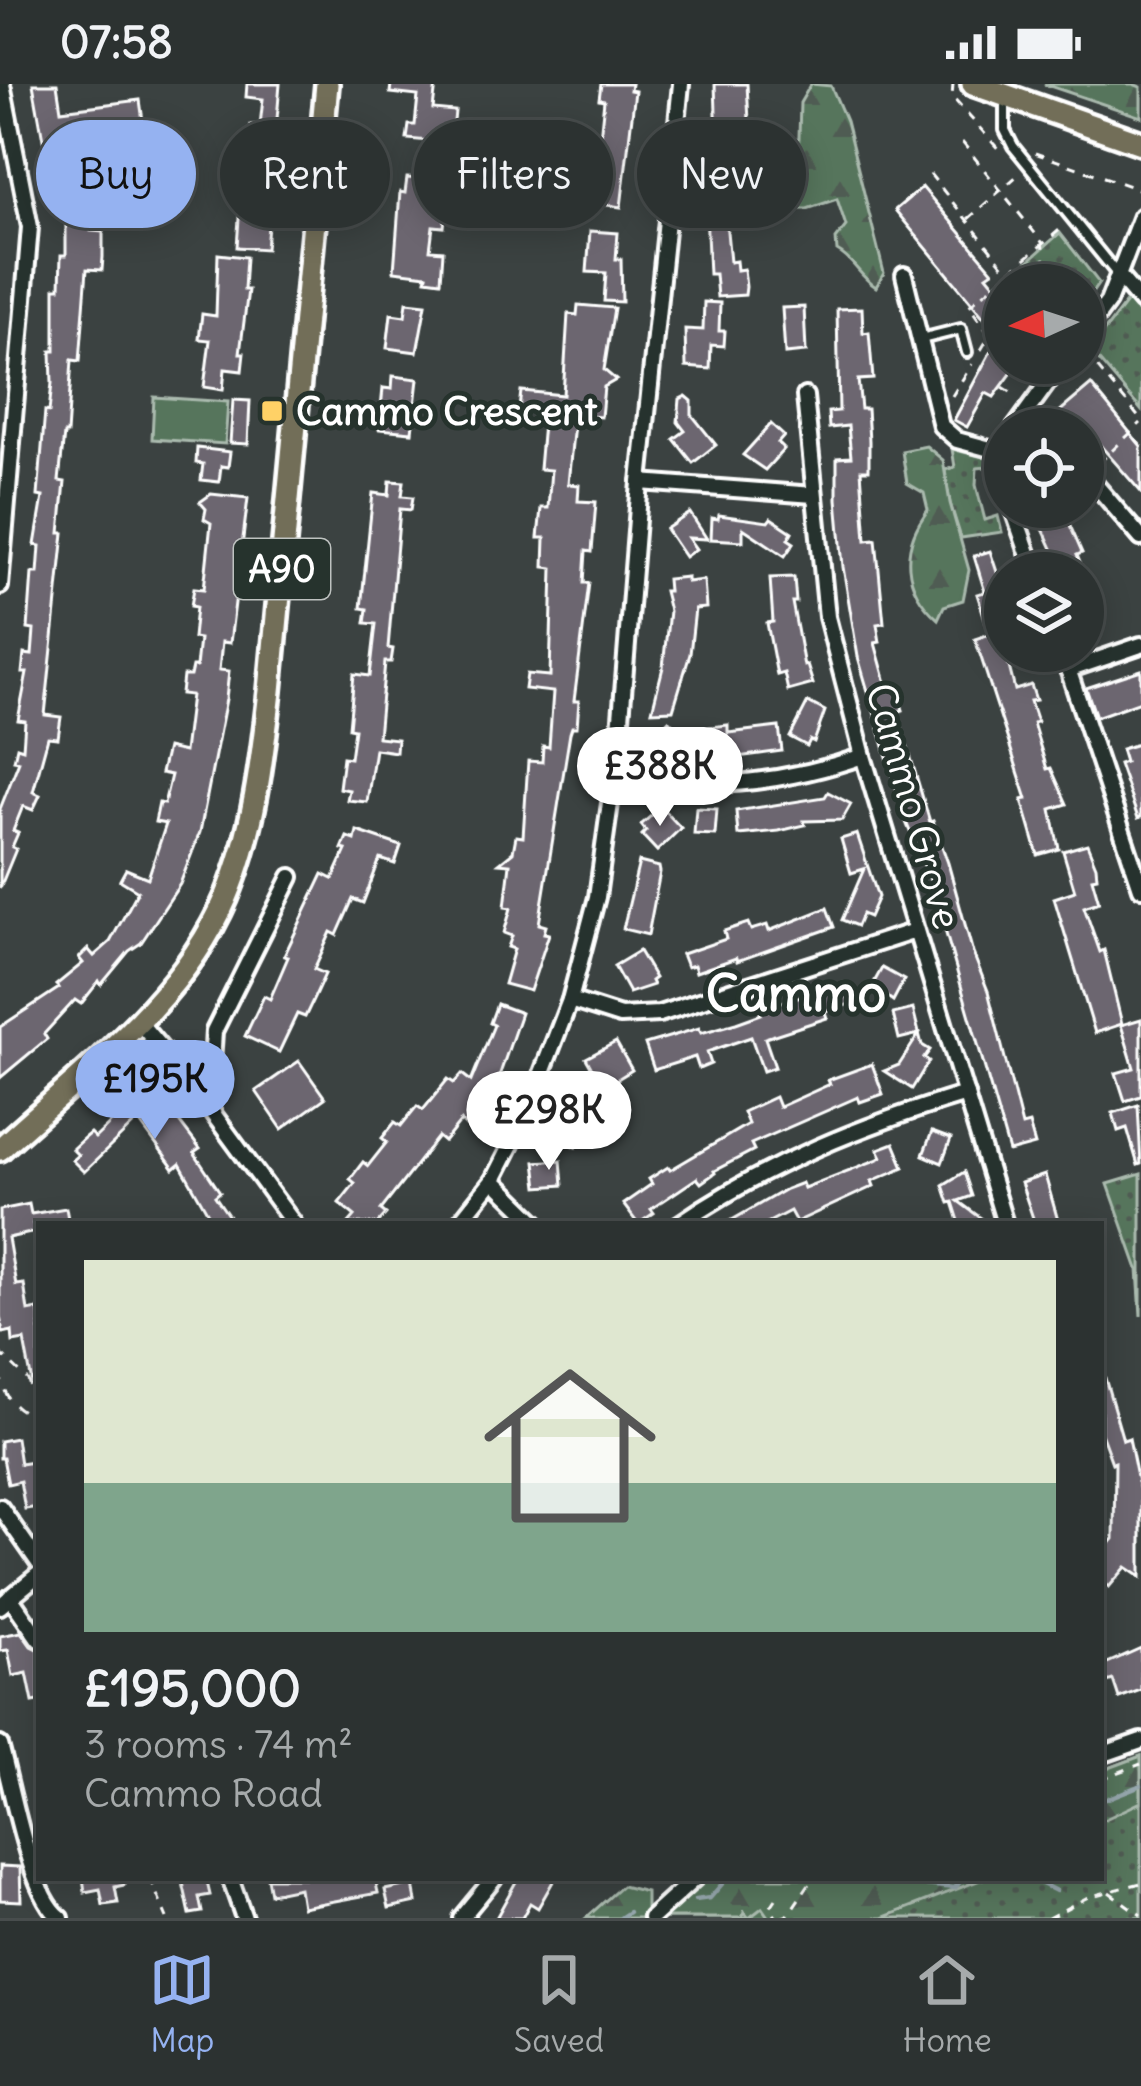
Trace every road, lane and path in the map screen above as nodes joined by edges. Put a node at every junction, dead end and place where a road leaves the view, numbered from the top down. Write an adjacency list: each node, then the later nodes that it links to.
1 (2, 84): 43 (street)
2 (327, 84): 54 (main road, A90)
3 (682, 84): 39 (street)
4 (974, 84): 5 (main road)
5 (1005, 95): 7 (main road); 8 (lane)
6 (962, 142): 12 (path)
7 (1141, 143)
8 (1013, 146): 9 (path); 13 (path); 22 (lane)
9 (1004, 155)
10 (930, 174): 15 (path)
11 (1019, 174): 12 (path)
12 (1001, 190): 15 (path); 17 (path)
13 (1141, 190)
14 (1141, 217): 22 (street)
15 (968, 220): 18 (path)
16 (1063, 226): 17 (path)
17 (1042, 242): 19 (path); 20 (path)
18 (1002, 264)
19 (1017, 264)
20 (1045, 264)
21 (904, 275): 27 (street)
22 (1118, 275): 24 (street); 25 (street)
23 (984, 293): 26 (path)
24 (1141, 302)
25 (1104, 307)
26 (984, 327)
27 (920, 339): 29 (lane); 35 (street)
28 (984, 345): 30 (path)
29 (967, 352): 30 (path)
30 (974, 362): 35 (path)
31 (1104, 375): 36 (path)
32 (1004, 387): 34 (path)
33 (805, 396): 41 (street, Cammo Grove)
34 (1017, 396)
35 (938, 418): 37 (street)
36 (1141, 422): 38 (path)
37 (984, 447)
38 (1104, 455)
39 (640, 482): 41 (street); 48 (street)
40 (1104, 493): 42 (street)
41 (814, 495): 47 (street, Cammo Grove)
42 (1141, 538)
43 (0, 586)
44 (1141, 645): 45 (street)
45 (1104, 658)
46 (1070, 672): 49 (street)
47 (863, 756): 48 (street); 52 (street, Cammo Grove)
48 (615, 780): 53 (street)
49 (1134, 841): 51 (street)
50 (291, 877): 55 (street)
51 (1141, 888)
52 (915, 931): 53 (street); 56 (street, Cammo Grove)
53 (570, 1000): 58 (street)
54 (138, 1021): 55 (street); 57 (main road, A90)
55 (192, 1084): 59 (street)
56 (966, 1094): 62 (street); 63 (street, Cammo Grove)
57 (0, 1149)
58 (493, 1180): 60 (street); 61 (street)
59 (292, 1221)
60 (460, 1221)
61 (535, 1221)
62 (684, 1221)
63 (1004, 1221)
64 (0, 1353): 66 (path)
65 (0, 1373): 67 (path)
66 (36, 1412)
67 (36, 1419)
68 (0, 1507): 69 (street)
69 (36, 1558)
70 (36, 1576): 71 (street)
71 (5, 1601): 72 (street)
72 (36, 1636)
73 (1141, 1741): 75 (street)
74 (0, 1745): 87 (street)
75 (1104, 1754)
76 (1141, 1764): 77 (path)
77 (1104, 1778)
78 (151, 1881): 88 (path)
79 (231, 1881): 89 (street)
80 (492, 1881): 90 (street)
81 (692, 1881): 91 (street)
82 (811, 1881): 92 (path)
83 (1141, 1883): 84 (path)
84 (1108, 1892): 86 (path); 93 (path)
85 (776, 1899): 92 (path)
86 (1141, 1916)
87 (57, 1917)
88 (167, 1918)
89 (244, 1918)
90 (461, 1918)
91 (651, 1918)
92 (779, 1918)
93 (1048, 1918)

